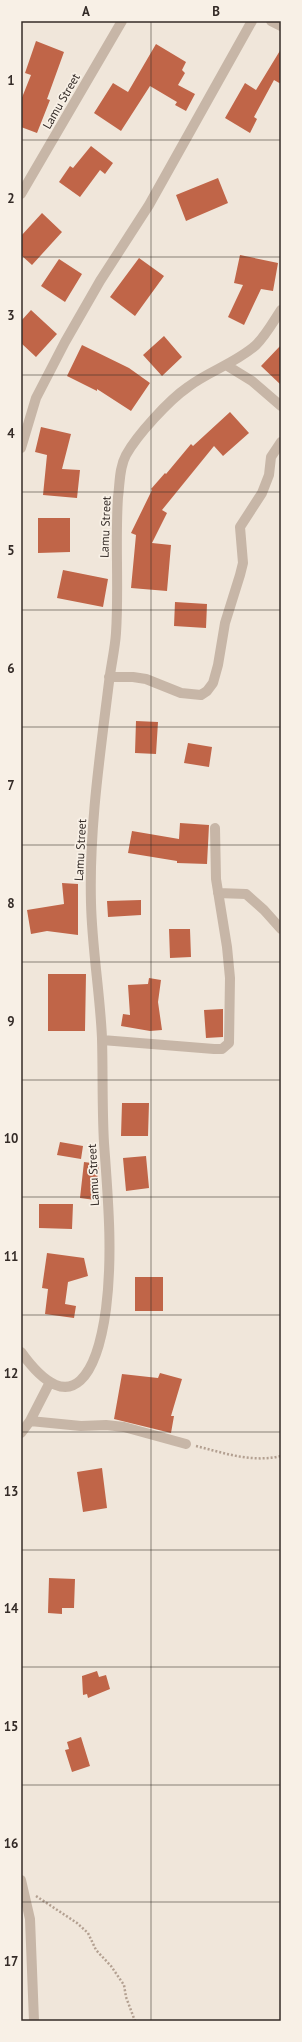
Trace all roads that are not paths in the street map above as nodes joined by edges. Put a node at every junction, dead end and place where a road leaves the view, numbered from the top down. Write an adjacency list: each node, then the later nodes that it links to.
1 (122, 21): 5 (street, Lamu Street)
2 (252, 21): 10 (street)
3 (271, 21): 4 (street)
4 (281, 26)
5 (21, 194)
6 (281, 310): 7 (street, Lamu Street)
7 (226, 365): 8 (street); 11 (street, Lamu Street)
8 (281, 406)
9 (281, 442): 11 (street)
10 (21, 448)
11 (109, 678): 15 (street, Lamu Street)
12 (215, 828): 13 (street)
13 (218, 893): 14 (street); 15 (street)
14 (281, 929)
15 (102, 1040): 17 (street, Lamu Street)
16 (21, 1352): 17 (street, Lamu Street)
17 (50, 1382): 18 (street)
18 (30, 1422): 19 (street); 20 (street)
19 (21, 1433)
20 (186, 1444)
21 (22, 1884): 22 (street)
22 (34, 2021)

